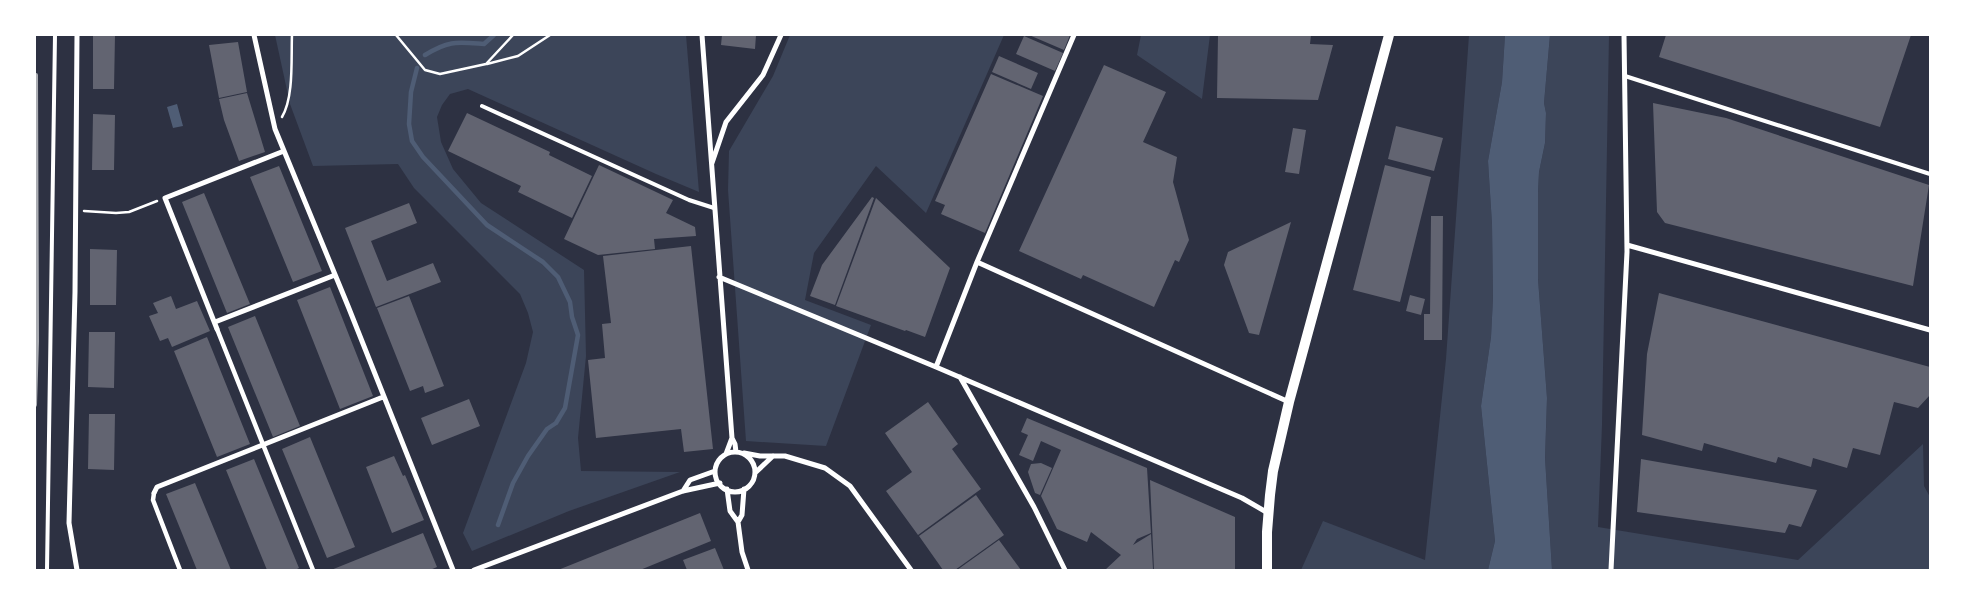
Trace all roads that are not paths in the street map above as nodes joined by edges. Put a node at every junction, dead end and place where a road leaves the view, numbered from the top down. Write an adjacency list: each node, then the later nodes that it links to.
1 (55, 35): 41 (lane)
2 (77, 35): 42 (street)
3 (254, 35): 11 (street)
4 (702, 35): 12 (street)
5 (781, 35): 12 (street)
6 (1074, 35): 16 (street)
7 (1388, 35): 25 (main road)
8 (1624, 35): 9 (street)
9 (1625, 76): 13 (lane); 15 (street)
10 (482, 106): 14 (lane)
11 (284, 151): 17 (street); 19 (street)
12 (710, 167): 14 (street)
13 (1930, 174)
14 (714, 208): 18 (street)
15 (1627, 246): 21 (street); 51 (street)
16 (977, 262): 22 (street); 25 (street)
17 (335, 275): 19 (street); 24 (street)
18 (719, 277): 22 (street); 26 (street)
19 (215, 322): 20 (street)
20 (218, 329): 27 (street)
21 (1930, 330)
22 (936, 367): 23 (street)
23 (960, 377): 39 (street); 49 (street)
24 (383, 397): 27 (street); 45 (street)
25 (1289, 402): 39 (main road)
26 (732, 438): 28 (street); 29 (street)
27 (264, 446): 38 (street); 44 (street)
28 (736, 452): 29 (street); 30 (street)
29 (726, 454): 32 (street)
30 (744, 454): 31 (street); 33 (street)
31 (773, 456): 33 (street); 48 (street)
32 (716, 471): 34 (street); 37 (street)
33 (755, 473): 36 (street)
34 (720, 483): 35 (street); 37 (street)
35 (727, 489): 36 (street); 40 (street)
36 (744, 489): 40 (street)
37 (683, 491): 46 (street)
38 (154, 493): 43 (street)
39 (1268, 513): 50 (main road)
40 (738, 522): 47 (street)
41 (47, 570)
42 (77, 570)
43 (180, 570)
44 (313, 570)
45 (453, 570)
46 (474, 570)
47 (748, 570)
48 (911, 570)
49 (1065, 570)
50 (1267, 570)
51 (1611, 570)

